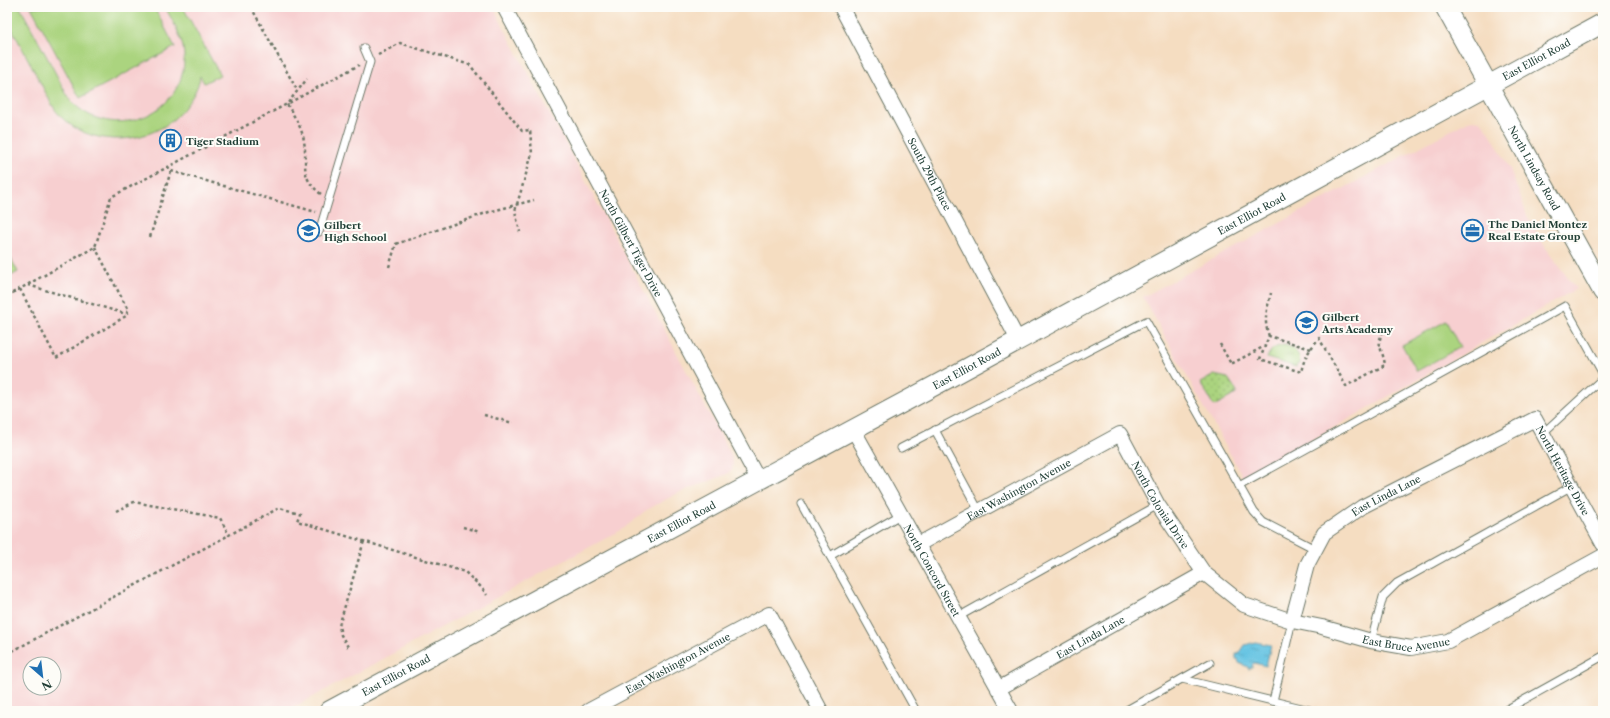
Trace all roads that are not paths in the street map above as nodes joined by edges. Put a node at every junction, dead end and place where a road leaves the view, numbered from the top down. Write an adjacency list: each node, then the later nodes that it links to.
1 (504, 7): 18 (street, North Gilbert Tiger Drive)
2 (841, 7): 9 (street, South 29th Place)
3 (1445, 7): 6 (main road, North Lindsay Road)
4 (1603, 24): 6 (main road, East Elliot Road)
5 (364, 48): 7 (lane)
6 (1488, 85): 8 (main road, North Lindsay Road); 9 (main road, East Elliot Road)
7 (320, 232)
8 (1603, 292)
9 (1018, 340): 13 (main road, East Elliot Road)
10 (1603, 374): 19 (lane)
11 (1603, 378): 15 (lane)
12 (1535, 419): 15 (street, North Heritage Drive); 27 (street, East Linda Lane)
13 (853, 429): 18 (main road, East Elliot Road); 24 (street, North Concord Street)
14 (935, 430): 17 (lane); 19 (lane); 23 (lane)
15 (1543, 433): 20 (street, North Heritage Drive)
16 (1120, 434): 22 (street, North Colonial Drive); 23 (street, East Washington Avenue)
17 (901, 448)
18 (758, 480): 39 (main road, East Elliot Road)
19 (1239, 486): 27 (lane)
20 (1572, 486): 25 (street, North Heritage Drive); 33 (lane)
21 (801, 504): 28 (lane)
22 (1158, 505): 30 (street, North Colonial Drive); 31 (lane)
23 (979, 511): 26 (street, East Washington Avenue)
24 (900, 515): 26 (street, North Concord Street); 28 (lane)
25 (1603, 544)
26 (917, 545): 31 (street, North Concord Street)
27 (1315, 550): 32 (street, East Linda Lane)
28 (830, 556): 42 (lane)
29 (1603, 556): 33 (street, East Bruce Avenue)
30 (1204, 574): 32 (street, East Bruce Avenue); 37 (street, East Linda Lane)
31 (958, 617): 37 (street, North Concord Street)
32 (1292, 621): 33 (street, East Bruce Avenue); 38 (lane)
33 (1371, 641)
34 (1603, 656): 46 (lane)
35 (1210, 663): 36 (lane)
36 (1182, 679): 38 (lane); 44 (lane)
37 (998, 689): 43 (street, North Concord Street)
38 (1273, 701): 45 (lane)
39 (329, 711)
40 (588, 711): 41 (street, East Washington Avenue)
41 (820, 711)
42 (916, 711)
43 (1011, 711)
44 (1125, 711)
45 (1314, 711)
46 (1504, 711)

